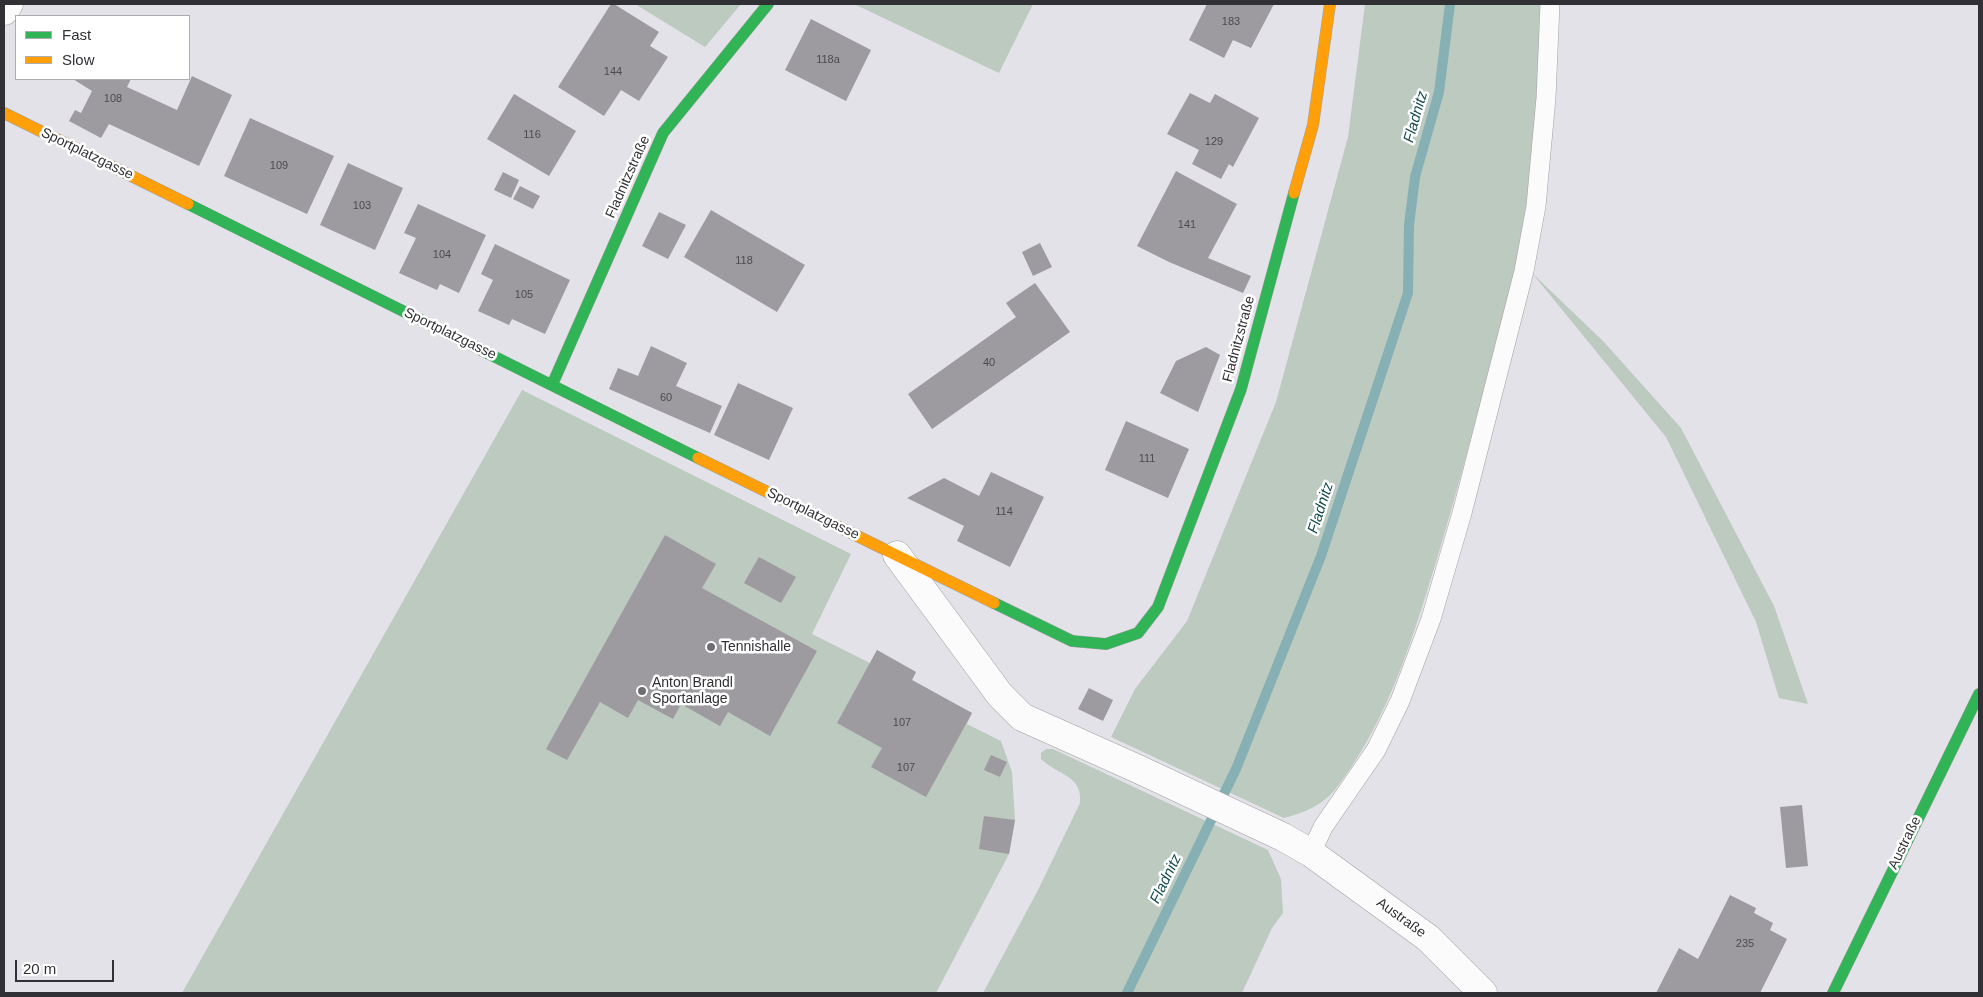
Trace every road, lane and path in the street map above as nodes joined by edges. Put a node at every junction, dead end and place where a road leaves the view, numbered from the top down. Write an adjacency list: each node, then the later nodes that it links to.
1 (9, 4): 5 (street)
2 (768, 4): 7 (street, Fladnitzstraße)
3 (1330, 4): 9 (street, Fladnitzstraße)
4 (1550, 4): 12 (lane)
5 (4, 11)
6 (4, 113): 7 (street, Sportplatzgasse)
7 (552, 385): 8 (street, Sportplatzgasse)
8 (897, 555): 9 (street, Sportplatzgasse); 11 (street, Sportplatzgasse)
9 (1106, 644)
10 (1979, 694): 14 (street, Austraße)
11 (1022, 717): 12 (street, Austraße)
12 (1311, 853): 13 (street, Austraße)
13 (1482, 993)
14 (1833, 993)

